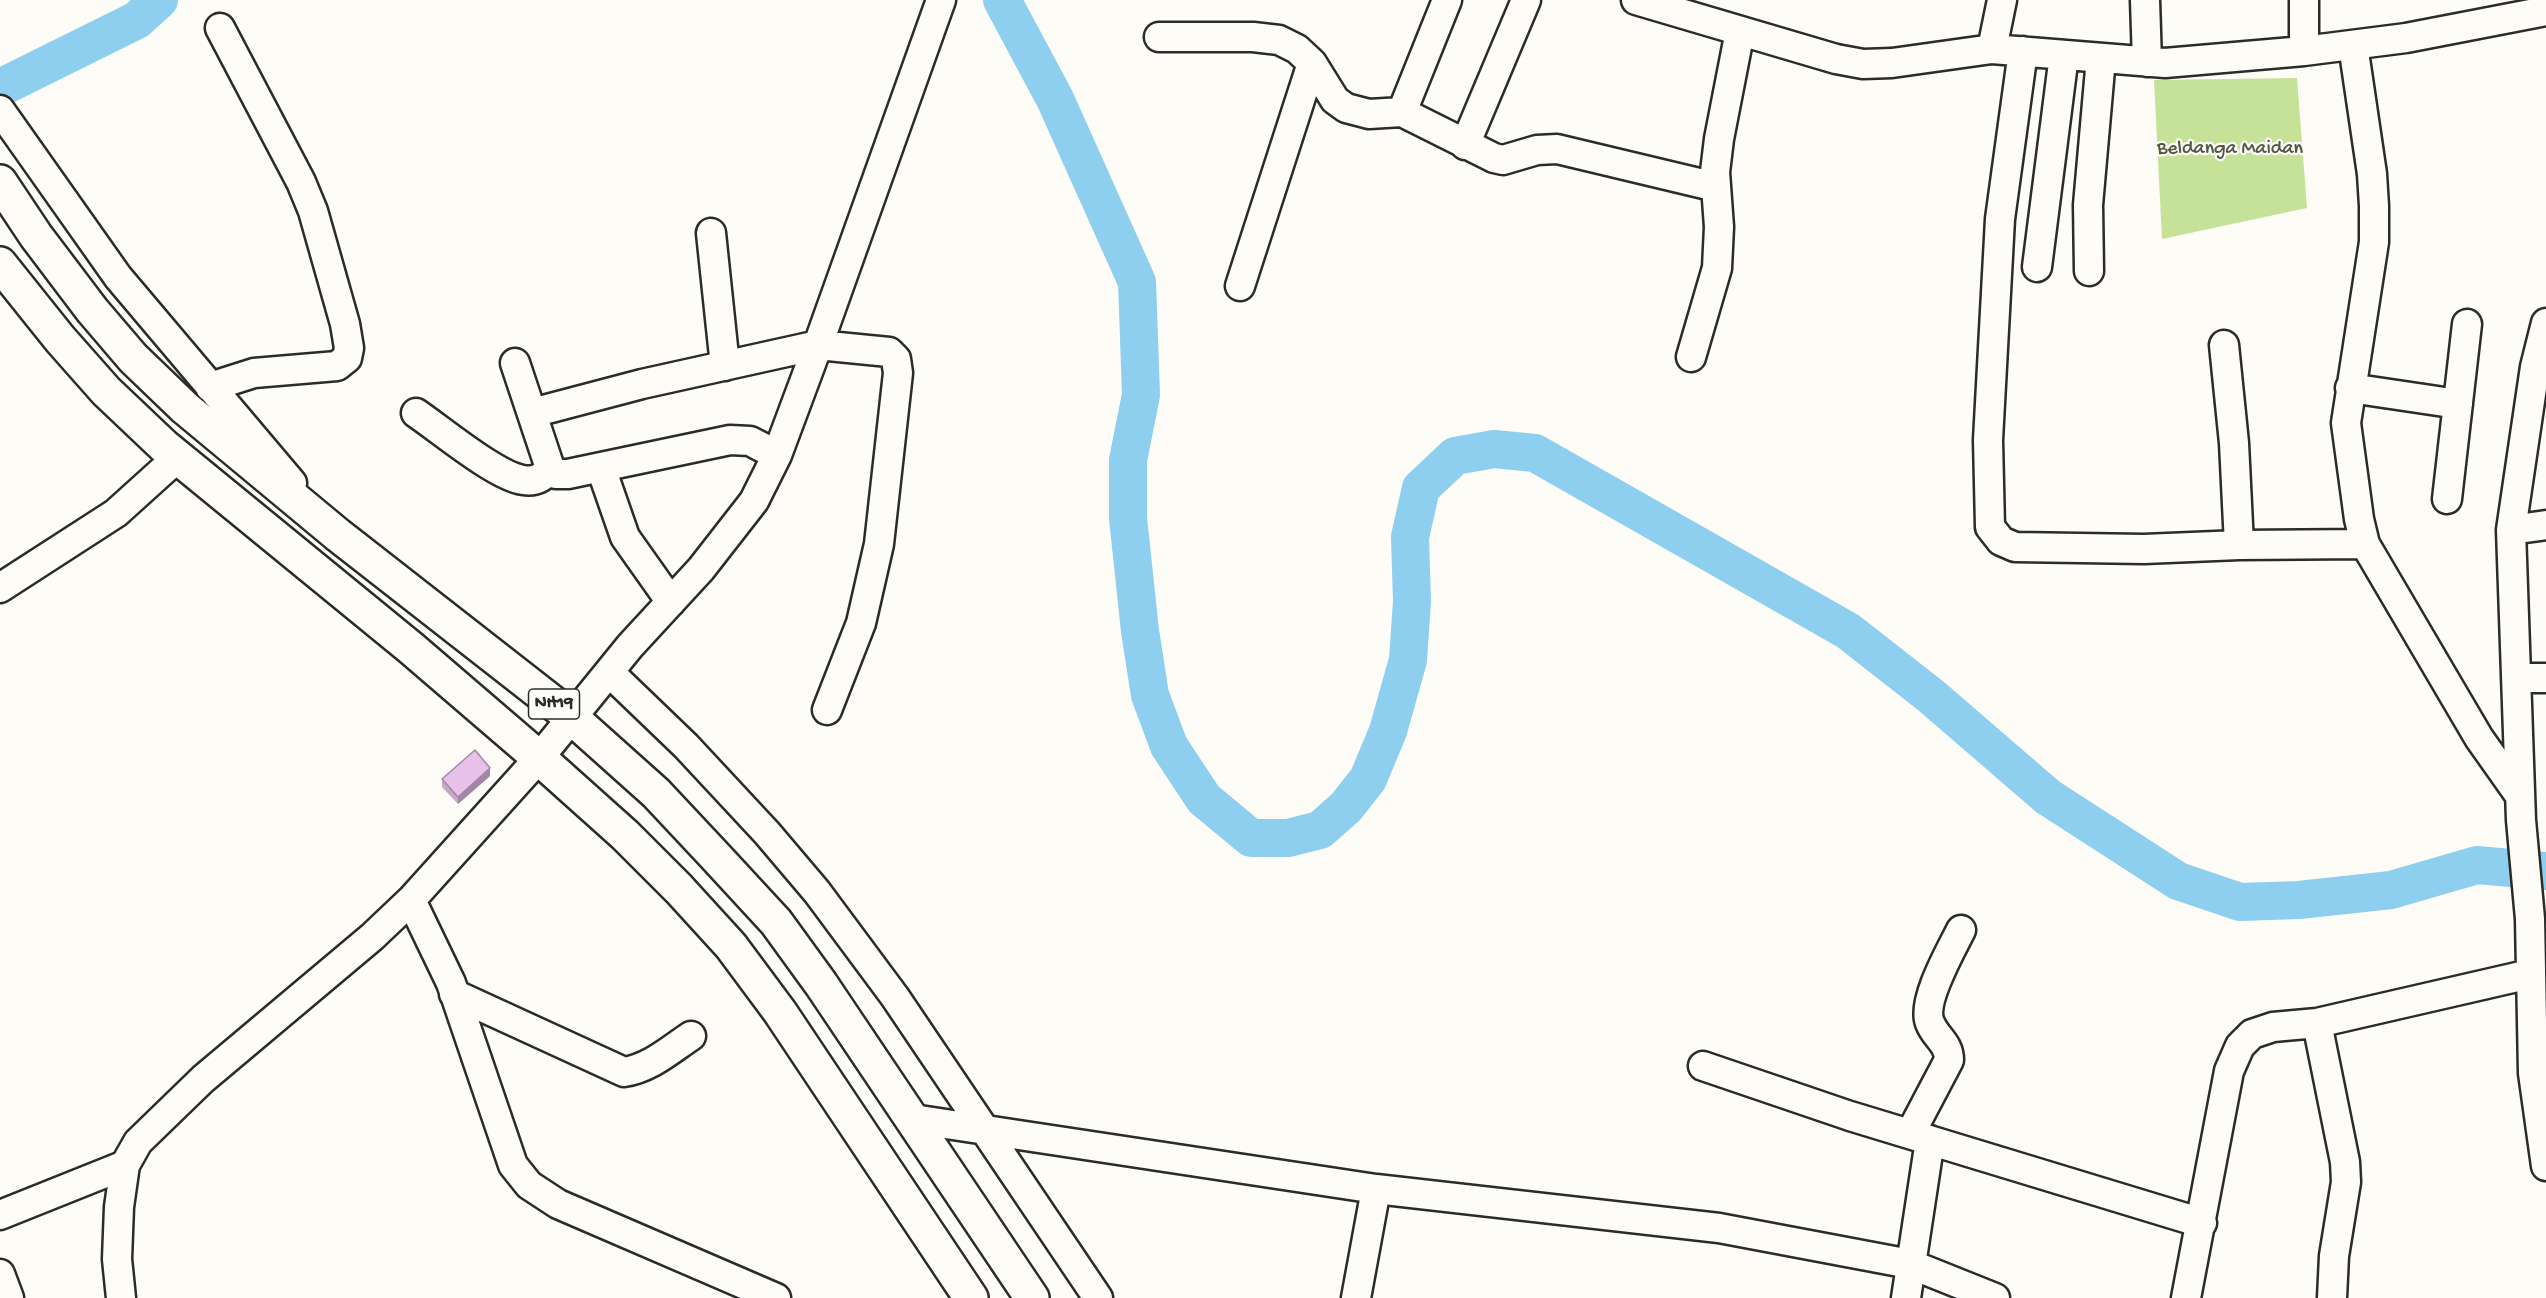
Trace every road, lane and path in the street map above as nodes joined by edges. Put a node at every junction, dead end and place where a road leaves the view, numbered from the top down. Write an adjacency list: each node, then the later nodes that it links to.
1 (1448, 0): 21 (street)
2 (1526, 0): 22 (street)
3 (1636, 0): 10 (street)
4 (2002, 0): 13 (street)
5 (2145, 0): 18 (street)
6 (2304, 0): 15 (street)
7 (940, 4): 32 (street)
8 (2546, 11): 12 (street)
9 (220, 28): 38 (street)
10 (1740, 31): 13 (street); 24 (street)
11 (1159, 37): 19 (street)
12 (2353, 45): 15 (street); 39 (street)
13 (1992, 48): 14 (street)
14 (2023, 51): 16 (street); 51 (street)
15 (2304, 51): 18 (street)
16 (2064, 55): 17 (street); 27 (street)
17 (2101, 58): 18 (street); 28 (street)
18 (2147, 62)
19 (1312, 63): 21 (street); 29 (street)
20 (0, 110): 38 (street)
21 (1402, 112): 22 (street)
22 (1465, 145): 24 (street)
23 (0, 182): 50 (highway, NH19)
24 (1716, 187): 34 (street)
25 (711, 233): 36 (street)
26 (0, 264): 44 (highway, NH19)
27 (2037, 267)
28 (2090, 271)
29 (1240, 286)
30 (2546, 323): 37 (street)
31 (2467, 324): 40 (street)
32 (818, 345): 36 (street); 43 (street); 58 (street)
33 (2224, 345): 51 (street)
34 (1691, 357)
35 (515, 363): 42 (street)
36 (725, 366): 42 (street)
37 (2541, 367): 49 (street)
38 (210, 387): 50 (street)
39 (2350, 388): 40 (street); 52 (street)
40 (2458, 404): 47 (street)
41 (416, 413): 45 (street)
42 (532, 413): 45 (street)
43 (777, 455): 46 (street); 54 (street)
44 (178, 457): 53 (street); 60 (highway, NH19)
45 (550, 468): 46 (street)
46 (601, 468): 54 (street)
47 (2447, 499)
48 (2546, 525): 49 (street)
49 (2511, 530): 56 (street)
50 (338, 535): 59 (highway, NH19)
51 (2240, 544): 52 (street)
52 (2365, 544): 61 (street)
53 (0, 588)
54 (671, 602): 55 (street)
55 (609, 672): 59 (street); 70 (street)
56 (2516, 678): 57 (street); 61 (street)
57 (2546, 678)
58 (827, 710)
59 (571, 717): 60 (street); 69 (highway, NH19)
60 (539, 758): 62 (street); 82 (highway, NH19)
61 (2521, 808): 64 (street)
62 (411, 900): 65 (street); 72 (street)
63 (1961, 930): 71 (street)
64 (2530, 974): 66 (street); 73 (street)
65 (454, 994): 67 (street); 81 (street)
66 (2318, 1023): 76 (street); 89 (street)
67 (691, 1036)
68 (1703, 1066): 71 (street)
69 (913, 1119): 70 (street); 83 (highway, NH19)
70 (983, 1130): 74 (street); 84 (street)
71 (1920, 1137): 76 (street); 77 (street)
72 (125, 1165): 75 (street); 80 (street)
73 (2546, 1166)
74 (1376, 1189): 77 (street); 85 (street)
75 (0, 1215)
76 (2202, 1223): 88 (street)
77 (1910, 1264): 86 (street); 87 (street)
78 (0, 1274): 79 (street)
79 (9, 1298)
80 (121, 1298)
81 (776, 1298)
82 (971, 1298)
83 (1032, 1298)
84 (1098, 1298)
85 (1356, 1298)
86 (1906, 1298)
87 (1995, 1298)
88 (2186, 1298)
89 (2332, 1298)

